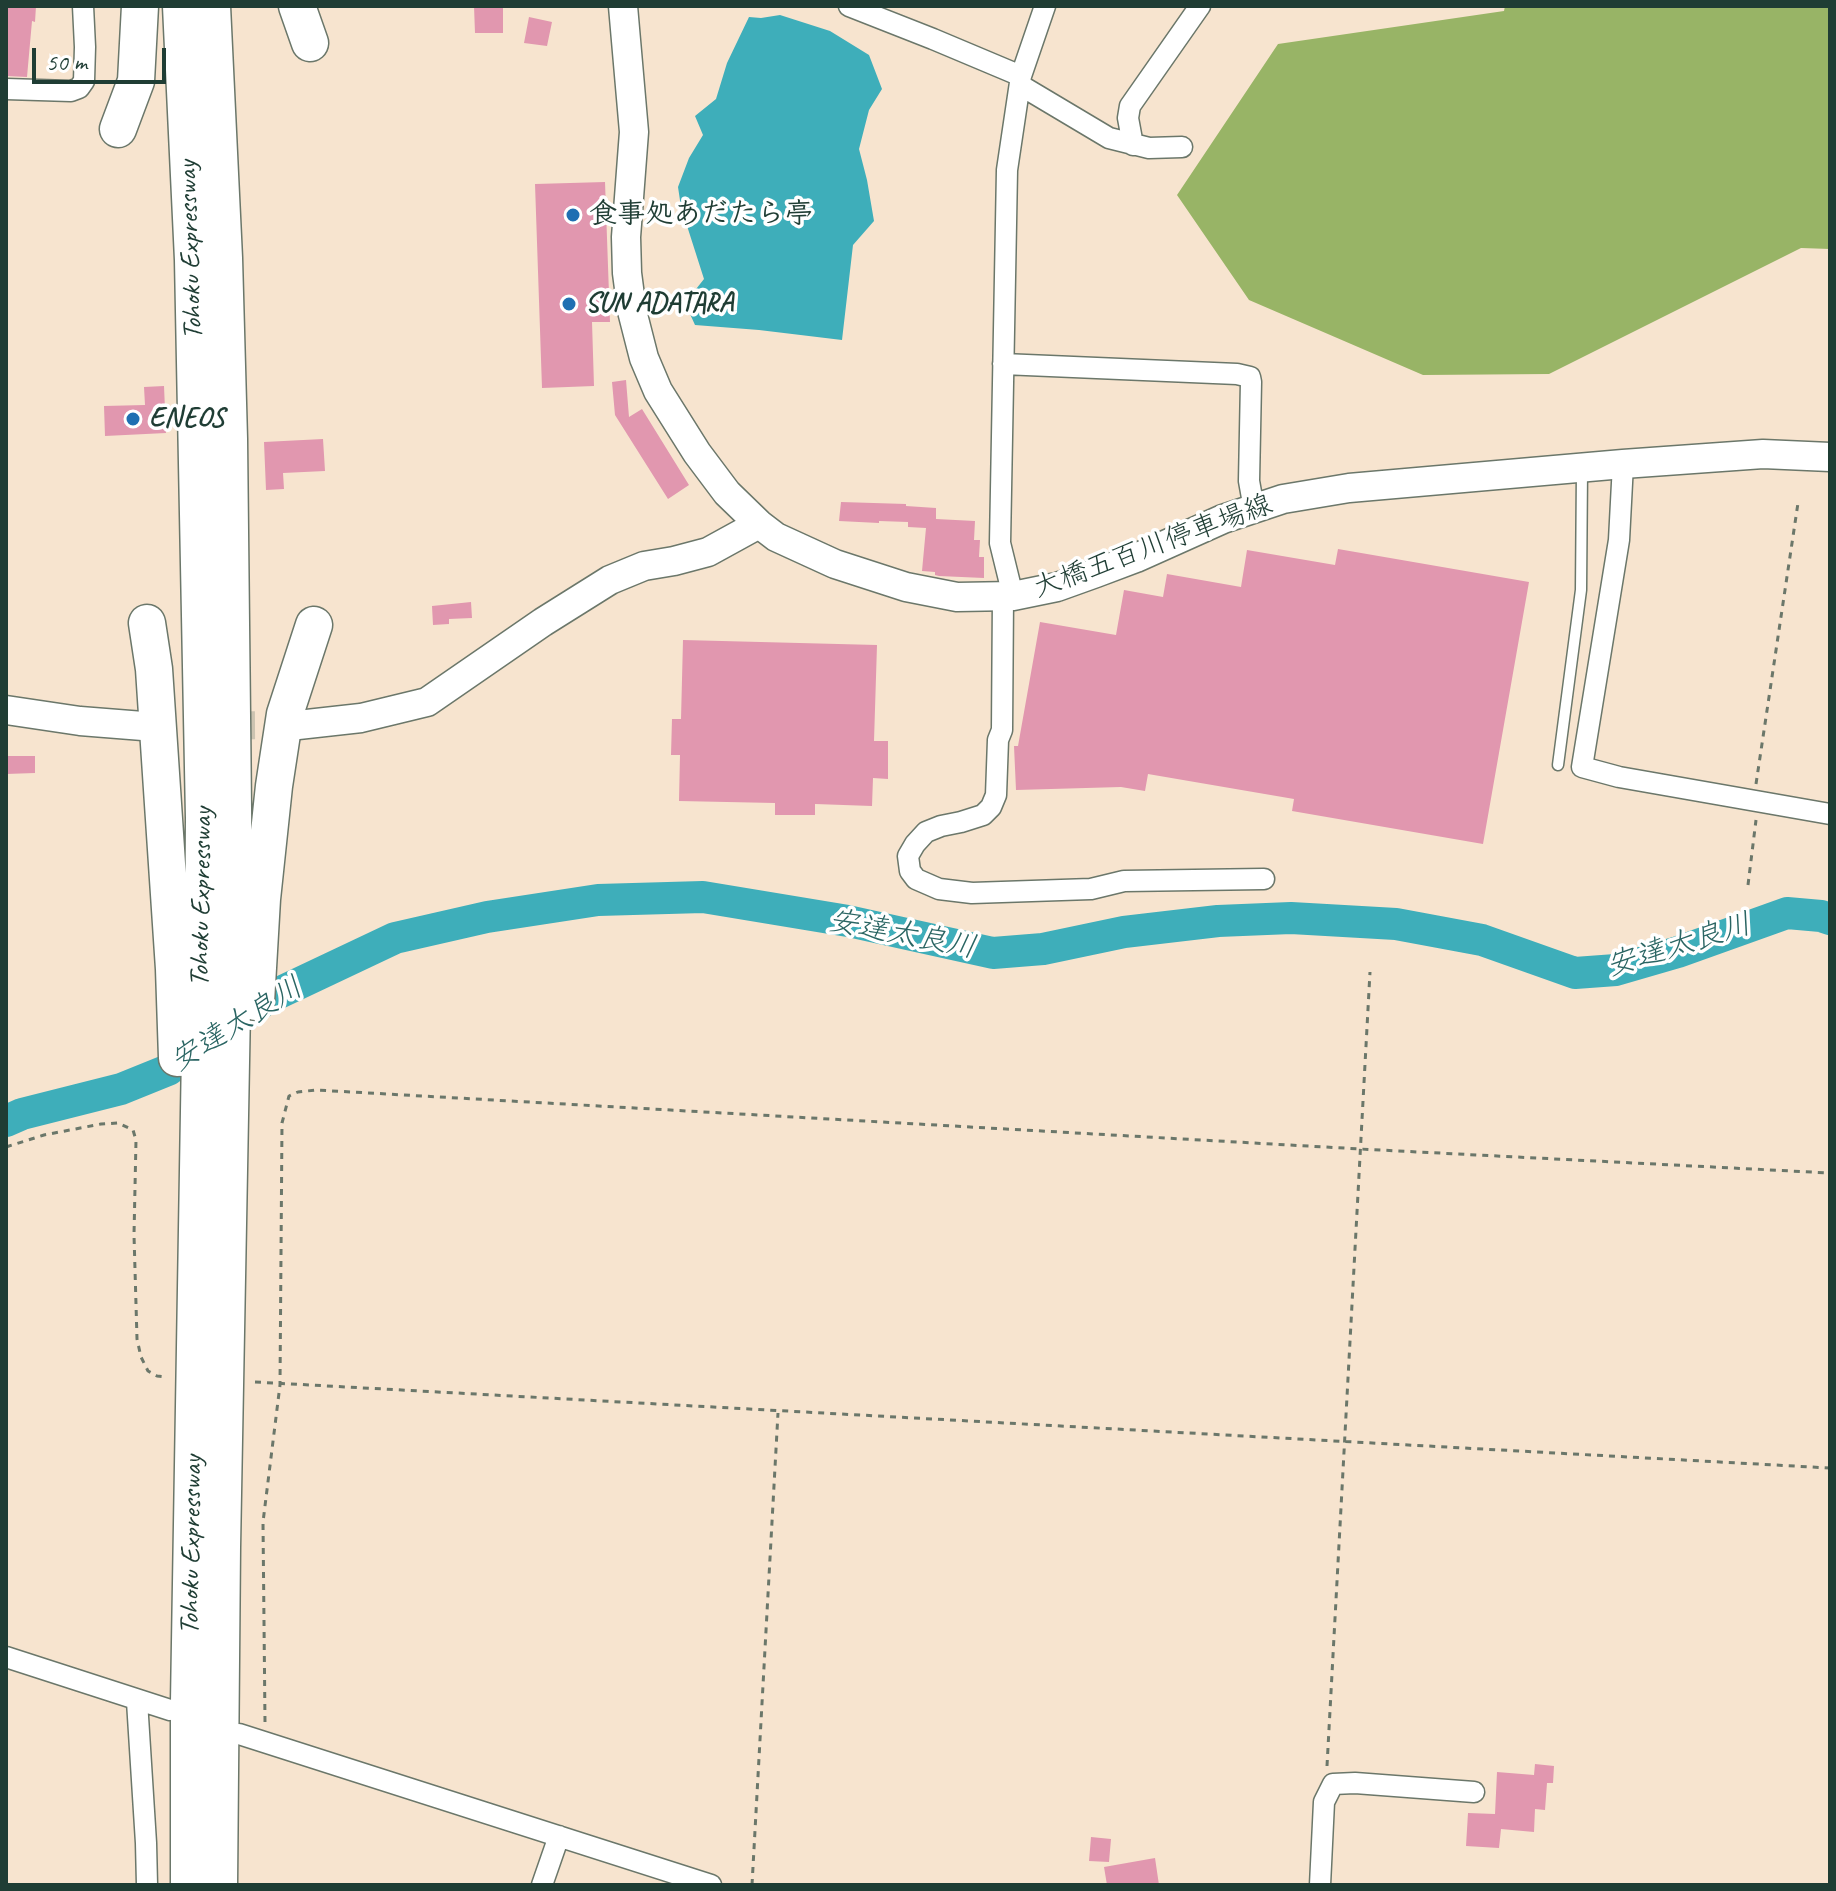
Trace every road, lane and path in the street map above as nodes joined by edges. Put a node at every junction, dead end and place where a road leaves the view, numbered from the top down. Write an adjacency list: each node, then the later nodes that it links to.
1 (83, 6): 12 (street)
2 (140, 6): 13 (highway)
3 (181, 6): 36 (highway, Tohoku Expressway)
4 (212, 6): 35 (highway, Tohoku Expressway)
5 (297, 6): 10 (highway)
6 (623, 6): 22 (main road, 大橋五百川停車場線)
7 (849, 6): 11 (street)
8 (1045, 6): 11 (street)
9 (1200, 6): 14 (street)
10 (310, 43)
11 (1020, 81): 14 (street); 16 (street)
12 (6, 89)
13 (118, 129)
14 (1133, 145): 15 (street)
15 (1182, 147)
16 (1003, 364): 21 (street); 23 (street)
17 (1830, 457): 18 (main road, 大橋五百川停車場線)
18 (1623, 464): 19 (main road, 大橋五百川停車場線); 30 (street)
19 (1582, 468): 21 (main road, 大橋五百川停車場線); 29 (lane)
20 (1798, 503): 30 (path)
21 (1254, 509): 23 (main road, 大橋五百川停車場線)
22 (759, 524): 23 (main road, 大橋五百川停車場線); 27 (main road)
23 (1008, 596): 32 (street)
24 (147, 623): 36 (highway)
25 (314, 625): 35 (highway)
26 (6, 710): 28 (main road)
27 (298, 725)
28 (143, 726)
29 (1558, 765)
30 (1756, 800): 31 (street); 33 (path)
31 (1830, 814)
32 (1264, 879)
33 (1748, 885)
34 (1370, 972): 39 (path)
35 (246, 973): 37 (highway, Tohoku Expressway)
36 (188, 999): 37 (highway, Tohoku Expressway)
37 (215, 1110): 41 (highway); 41 (highway, Tohoku Expressway)
38 (6, 1147): 41 (path)
39 (1360, 1149): 40 (path); 42 (path); 44 (path)
40 (1830, 1173)
41 (212, 1375): 42 (path); 55 (highway, Tohoku Expressway); 56 (highway, Tohoku Expressway)
42 (280, 1385): 43 (path); 50 (path)
43 (778, 1412): 44 (path); 59 (path)
44 (1345, 1442): 45 (path); 51 (path)
45 (1830, 1468)
46 (6, 1657): 47 (street)
47 (137, 1701): 48 (street); 54 (street)
48 (170, 1710)
49 (239, 1734): 50 (street)
50 (265, 1742): 53 (street)
51 (1333, 1784): 52 (street); 60 (street)
52 (1474, 1792)
53 (559, 1836): 57 (street); 58 (street)
54 (147, 1885)
55 (189, 1885)
56 (219, 1885)
57 (542, 1885)
58 (711, 1885)
59 (752, 1885)
60 (1320, 1885)

